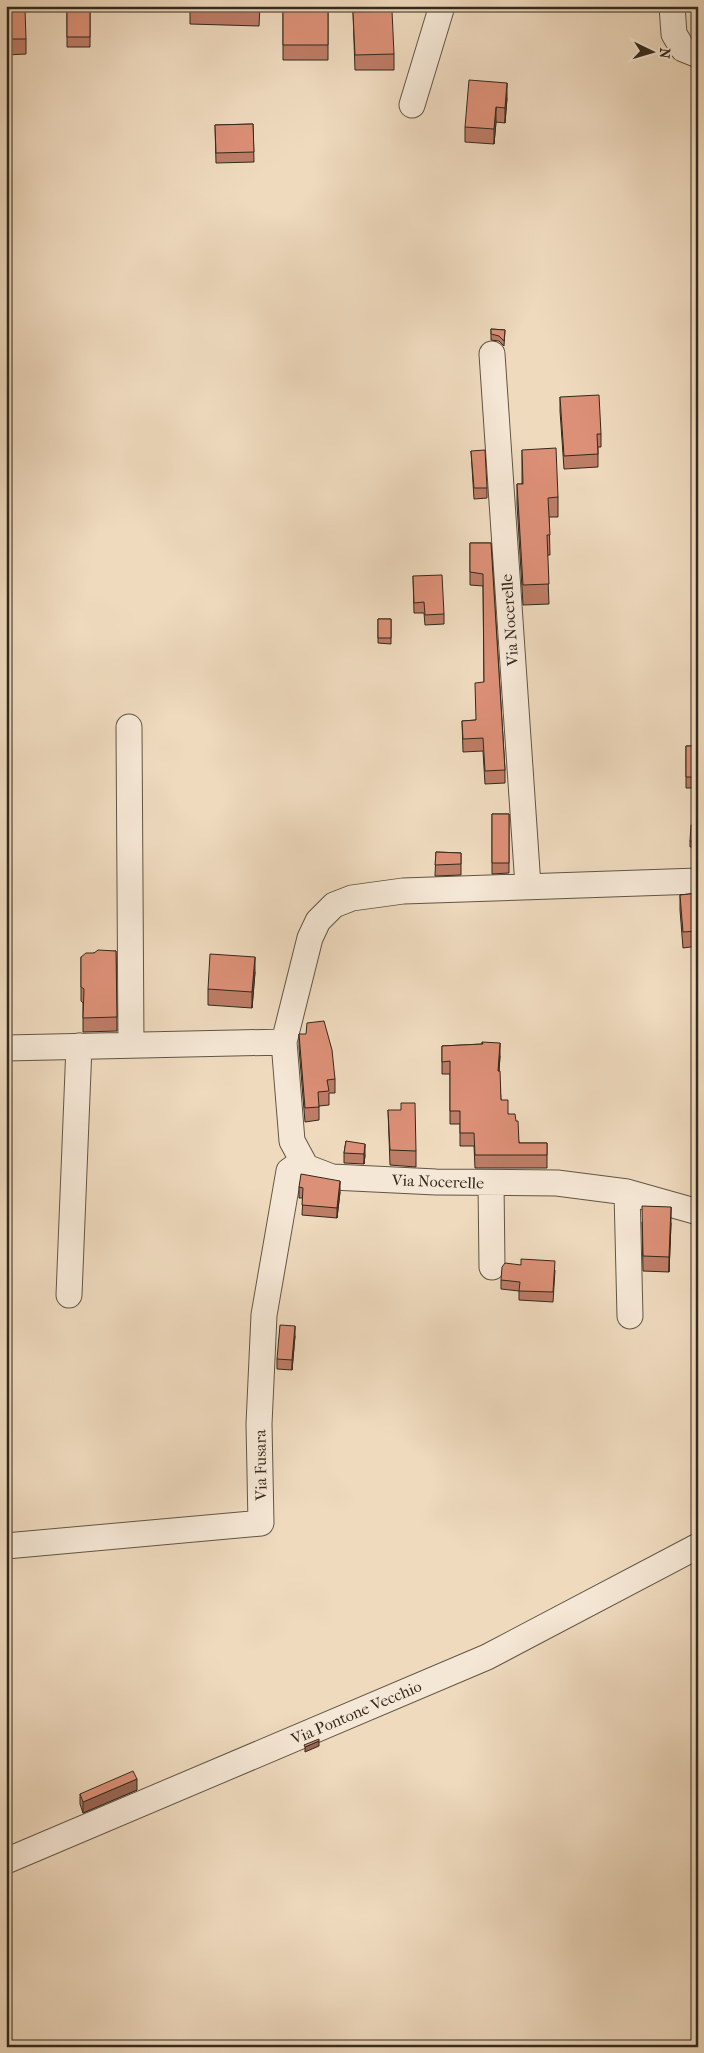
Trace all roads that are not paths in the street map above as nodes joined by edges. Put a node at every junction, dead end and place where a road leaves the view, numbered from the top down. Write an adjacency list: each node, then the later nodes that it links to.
1 (442, 6): 4 (street)
2 (672, 6): 3 (street)
3 (698, 55)
4 (412, 105)
5 (492, 354): 8 (street, Via Nocerelle)
6 (128, 727): 10 (street)
7 (698, 881): 8 (street)
8 (528, 886): 9 (street)
9 (284, 1042): 10 (street); 13 (street)
10 (131, 1045): 11 (street)
11 (79, 1046): 12 (street); 18 (street)
12 (6, 1048)
13 (303, 1162): 14 (street, Via Nocerelle); 20 (street, Via Fusara)
14 (491, 1182): 15 (street, Via Nocerelle); 17 (street)
15 (627, 1192): 16 (street, Via Nocerelle); 19 (street)
16 (698, 1212)
17 (492, 1267)
18 (69, 1295)
19 (630, 1316)
20 (6, 1546)
21 (698, 1546): 22 (street, Via Pontone Vecchio)
22 (6, 1861)

